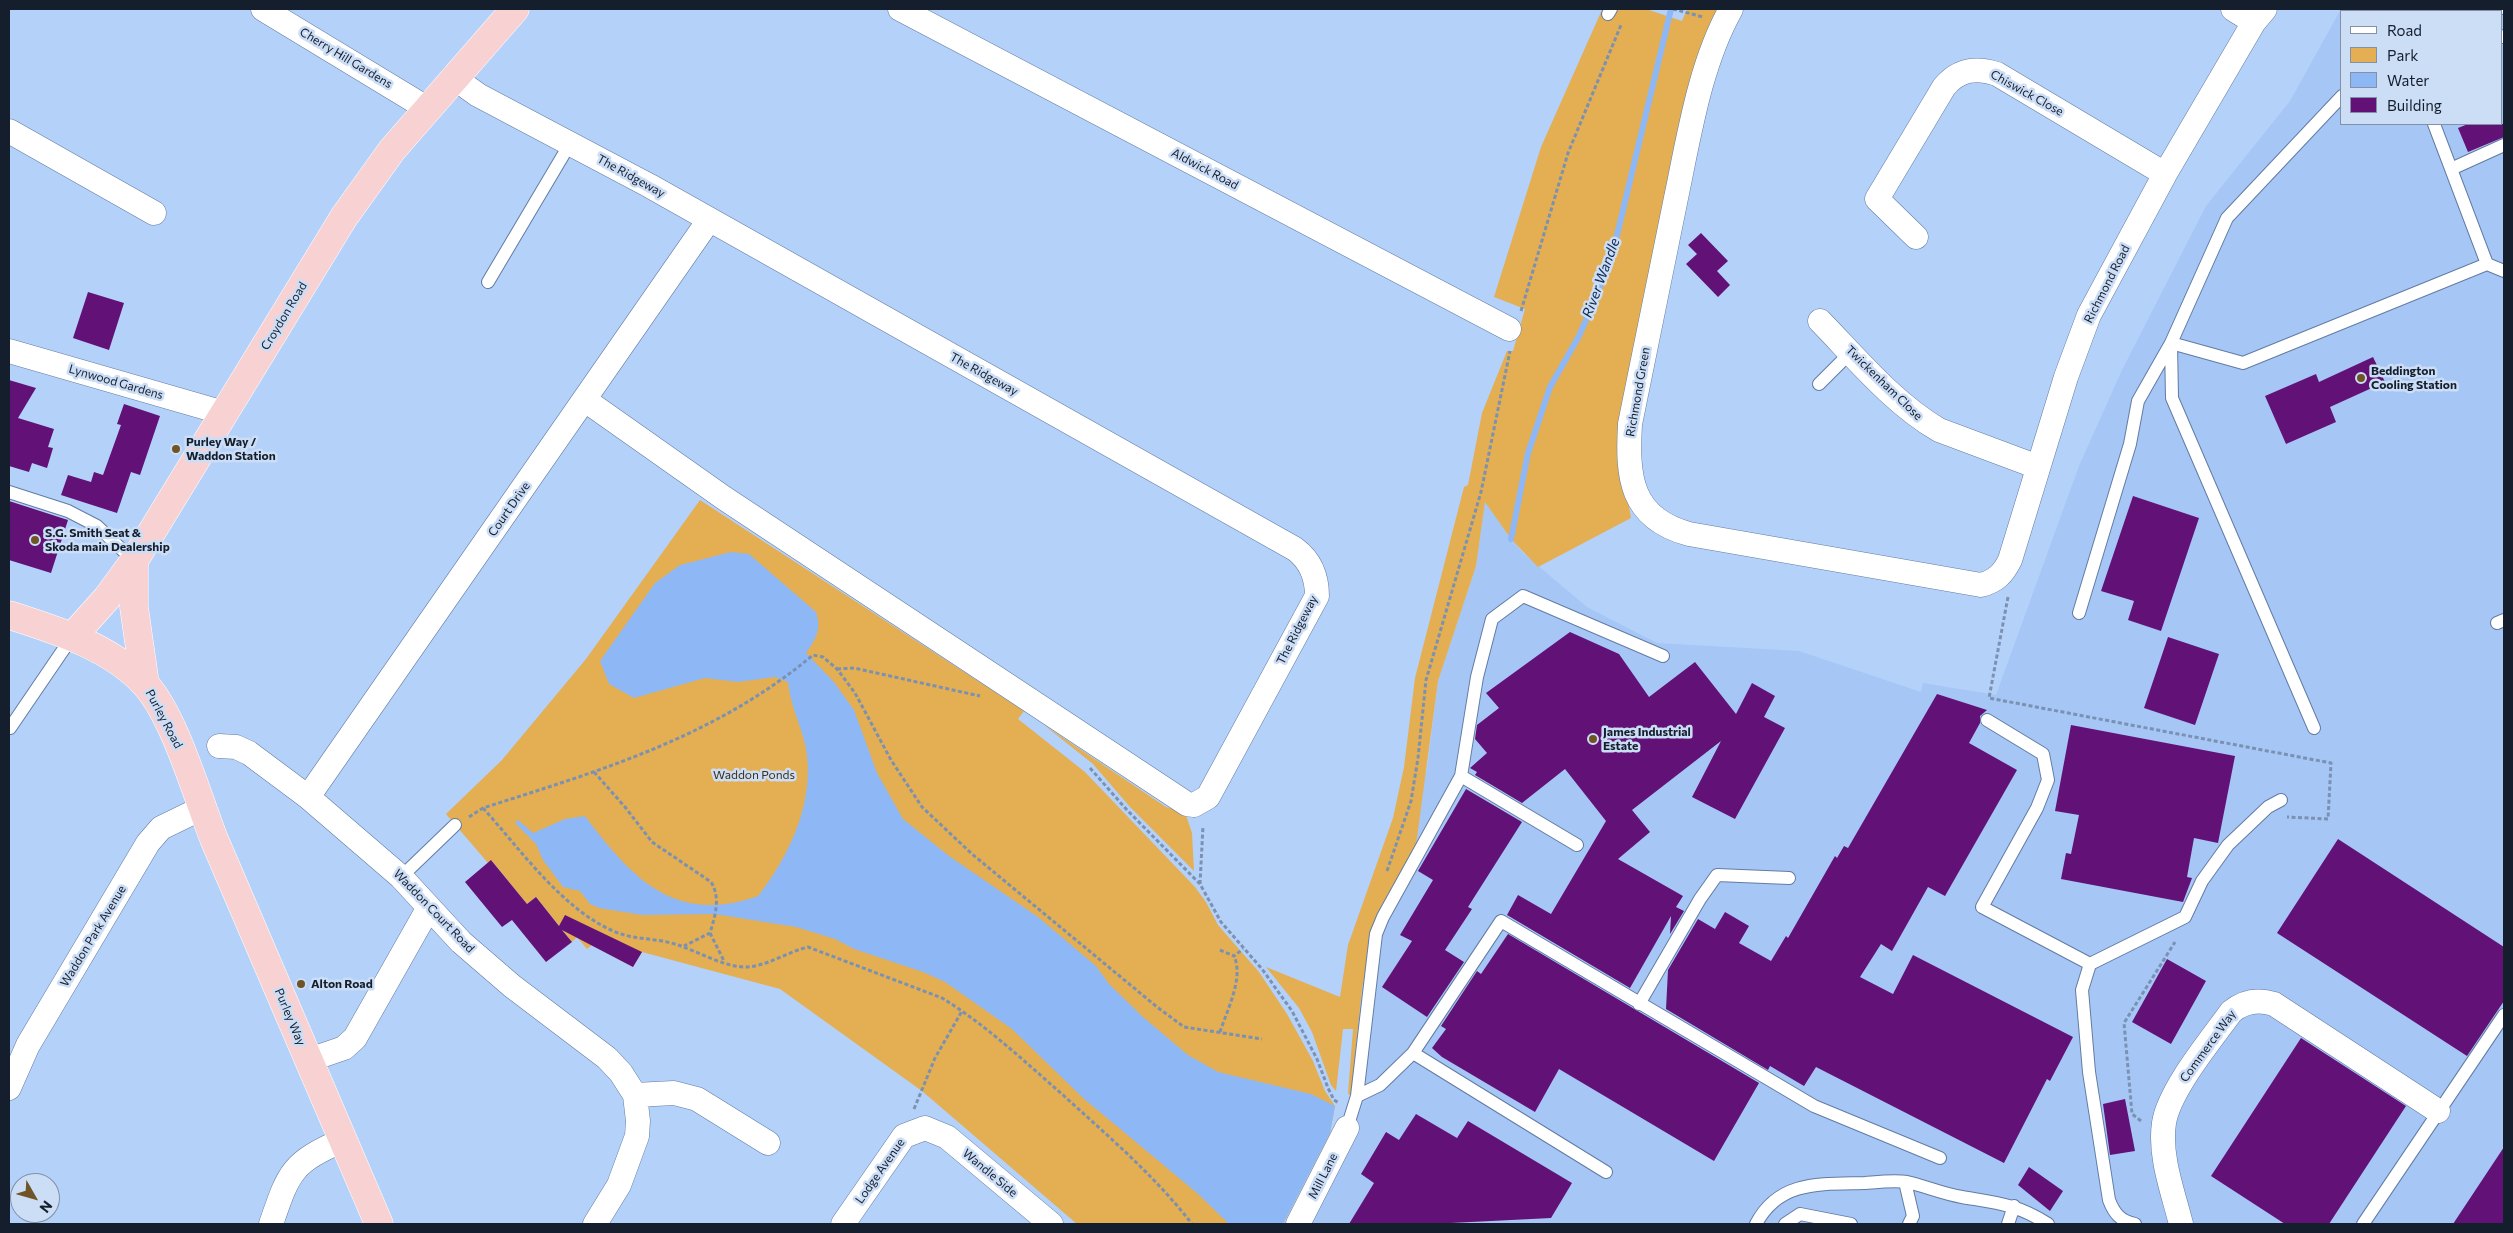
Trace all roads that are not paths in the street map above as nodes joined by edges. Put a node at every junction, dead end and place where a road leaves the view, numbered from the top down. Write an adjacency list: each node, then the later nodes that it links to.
1 (263, 9): 9 (street, Cherry Hill Gardens)
2 (515, 9): 7 (highway, Croydon Road)
3 (900, 9): 23 (street, Aldwick Road)
4 (1731, 9): 33 (street, Richmond Green)
5 (2233, 9): 6 (street)
6 (2260, 16): 15 (street, Richmond Road)
7 (453, 77): 9 (highway, Croydon Road); 12 (street, The Ridgeway)
8 (2340, 98): 24 (lane)
9 (428, 109): 29 (highway, Croydon Road)
10 (2434, 125): 14 (lane)
11 (9, 131): 16 (street)
12 (571, 142): 17 (street, The Ridgeway); 21 (lane)
13 (2504, 145): 14 (lane)
14 (2451, 169): 19 (lane)
15 (2165, 174): 18 (street, Chiswick Close); 30 (street, Richmond Road)
16 (154, 213)
17 (709, 220): 28 (street, Court Drive); 28 (street, The Ridgeway)
18 (1916, 238)
19 (2487, 264): 20 (lane); 24 (lane)
20 (2504, 271)
21 (488, 282)
22 (1820, 321): 26 (street, Twickenham Close)
23 (1514, 328)
24 (2171, 343): 34 (lane); 41 (lane)
25 (9, 352): 29 (street, Lynwood Gardens)
26 (1851, 352): 27 (lane); 30 (street, Twickenham Close)
27 (1818, 384)
28 (585, 400): 44 (street, Court Drive)
29 (224, 413): 32 (highway, Croydon Road)
30 (2038, 467): 33 (street, Richmond Road)
31 (9, 492): 32 (lane)
32 (134, 561): 36 (highway, Croydon Road); 38 (highway)
33 (1996, 579)
34 (2079, 613)
35 (9, 615): 36 (highway)
36 (72, 637): 38 (highway, Purley Road); 40 (lane)
37 (1663, 656): 43 (lane)
38 (145, 684): 46 (highway, Purley Road)
39 (1987, 720): 52 (lane)
40 (10, 728)
41 (2314, 728)
42 (219, 746): 44 (street, Waddon Court Road)
43 (1461, 776): 48 (lane); 59 (lane)
44 (308, 797): 49 (street, Waddon Court Road)
45 (2281, 800): 52 (lane)
46 (202, 808): 56 (highway, Purley Way); 57 (street, Waddon Park Avenue)
47 (456, 825): 49 (lane)
48 (1578, 845)
49 (401, 876): 51 (street, Waddon Court Road)
50 (1789, 878): 53 (lane)
51 (428, 908): 56 (street); 58 (street, Waddon Court Road)
52 (2090, 964): 81 (lane)
53 (1639, 1004): 55 (lane); 65 (lane)
54 (2504, 1015): 60 (lane)
55 (1413, 1053): 59 (lane); 66 (lane)
56 (309, 1060): 63 (highway, Purley Way)
57 (9, 1088)
58 (634, 1095): 64 (street); 71 (street, Waddon Court Road)
59 (1357, 1096): 62 (lane)
60 (2438, 1111): 82 (street, Commerce Way); 83 (lane)
61 (925, 1128): 72 (street, Lodge Avenue); 73 (street, Wandle Side)
62 (1347, 1128): 74 (street, Mill Lane)
63 (343, 1140): 69 (street); 70 (highway, Purley Way)
64 (768, 1143)
65 (1940, 1158)
66 (1606, 1172)
67 (1905, 1182): 68 (lane); 75 (lane); 78 (lane)
68 (2014, 1206): 79 (lane); 80 (lane)
69 (271, 1224)
70 (379, 1224)
71 (594, 1224)
72 (844, 1224)
73 (1050, 1224)
74 (1298, 1224)
75 (1756, 1224)
76 (1785, 1224): 77 (lane)
77 (1851, 1224)
78 (1909, 1224)
79 (2008, 1224)
80 (2048, 1224)
81 (2135, 1224)
82 (2181, 1224)
83 (2363, 1224)

